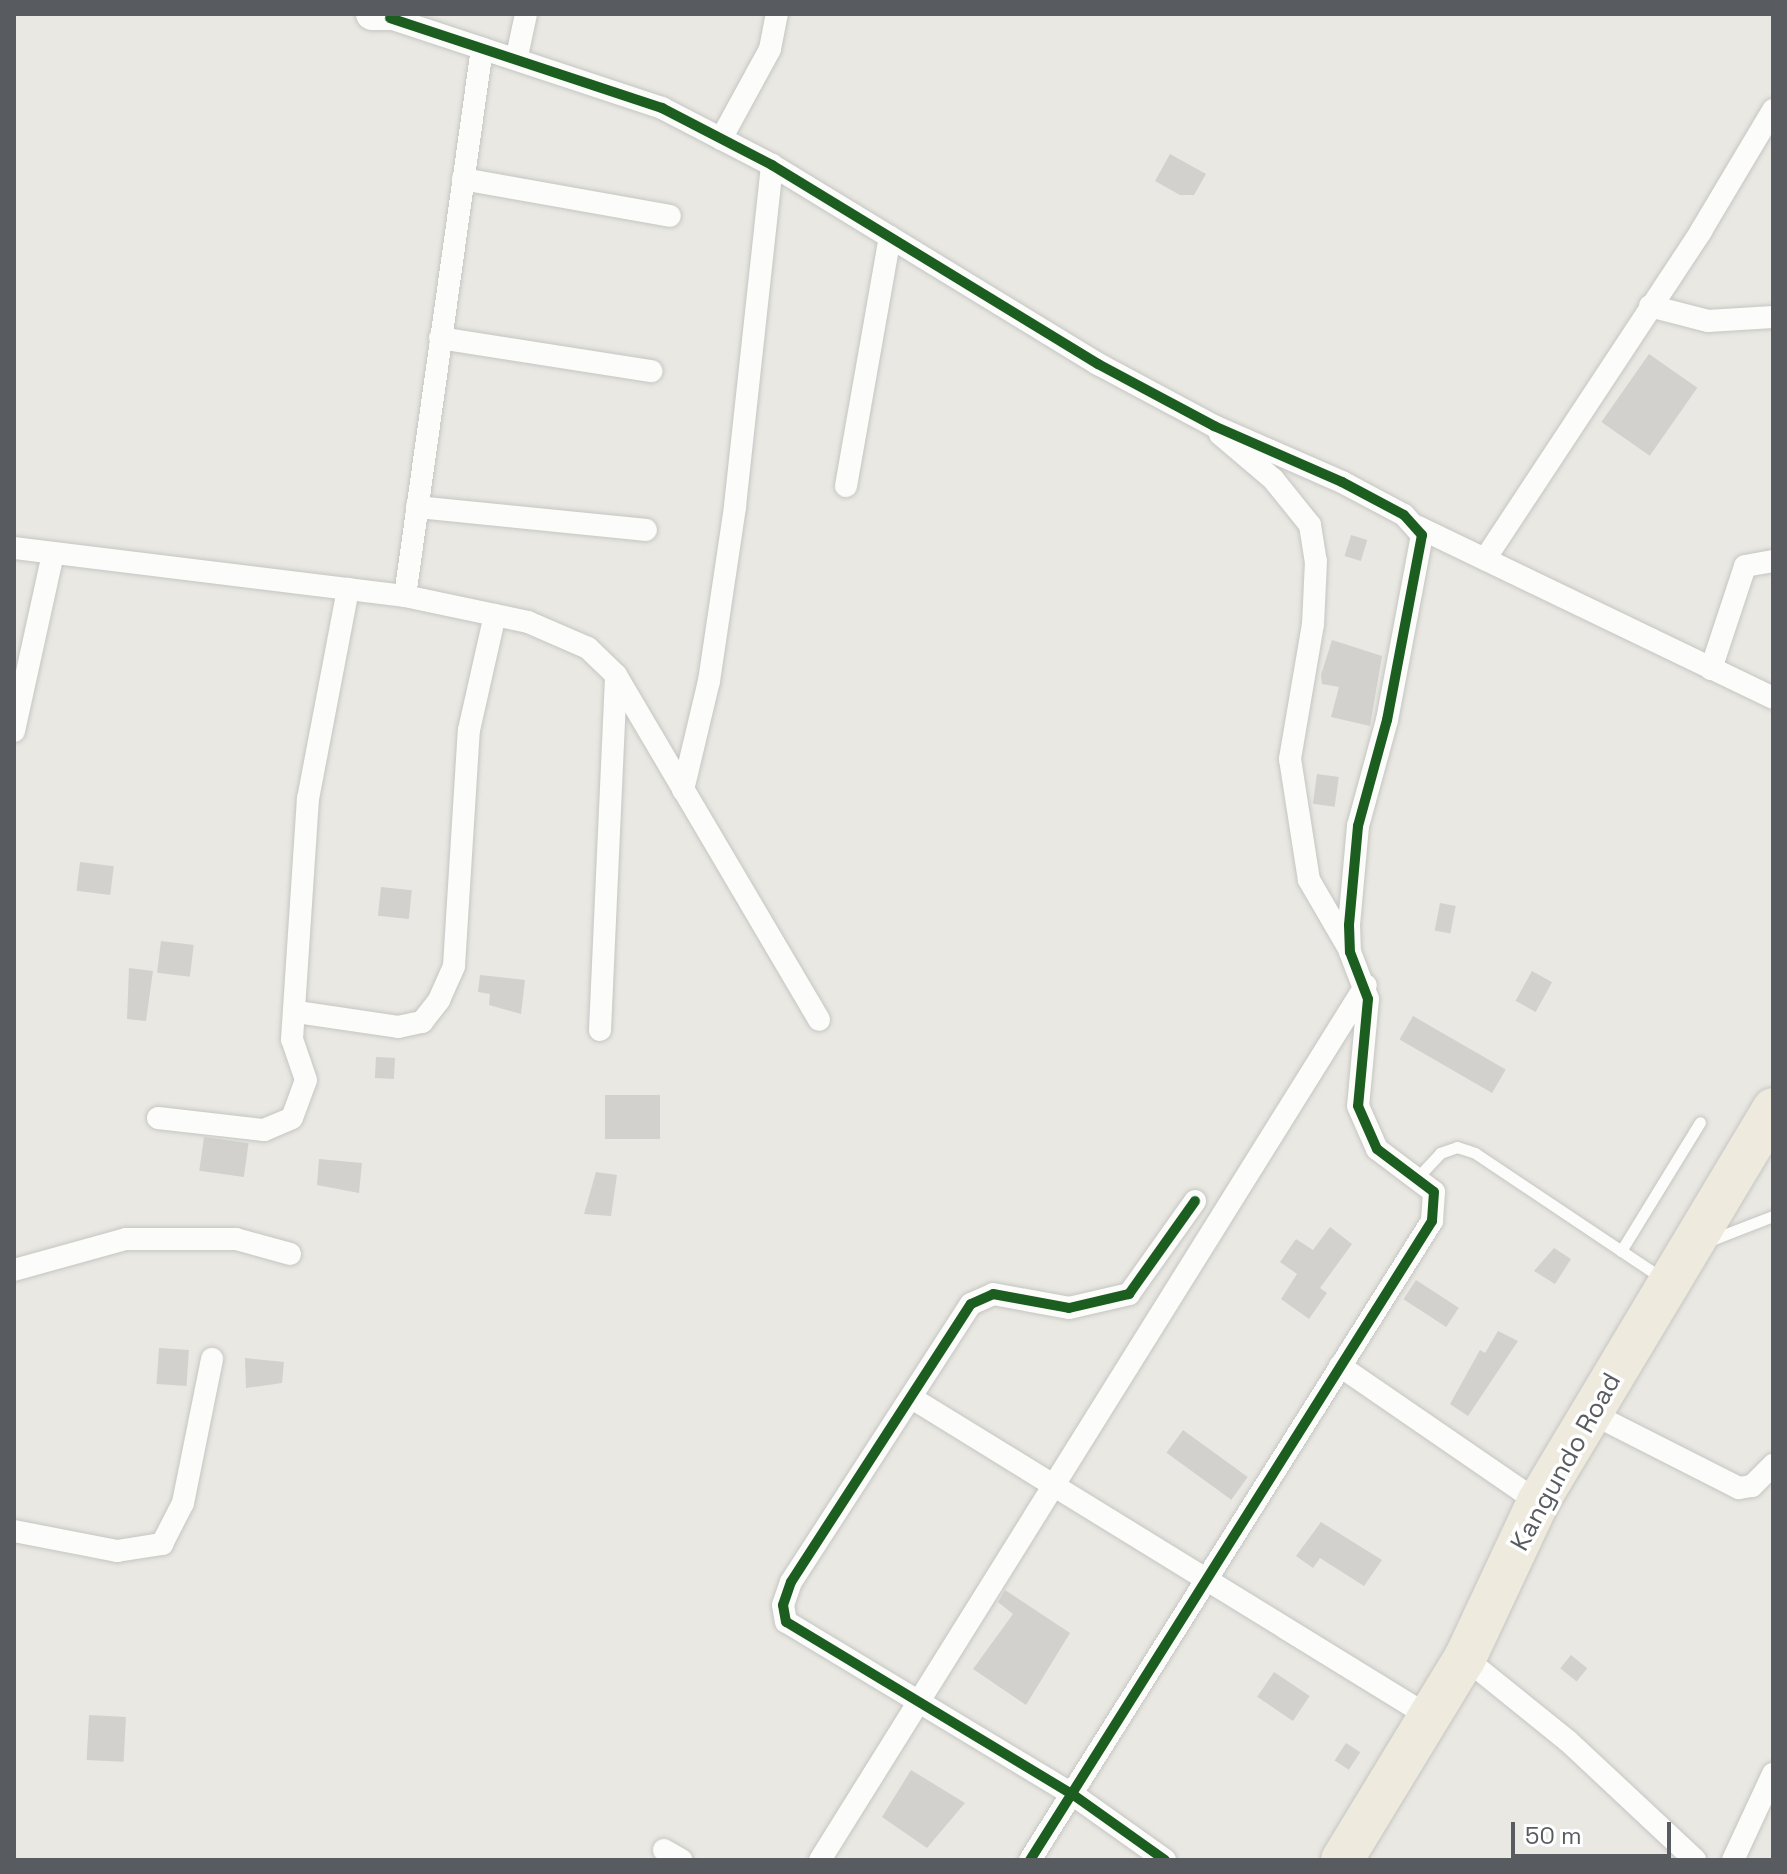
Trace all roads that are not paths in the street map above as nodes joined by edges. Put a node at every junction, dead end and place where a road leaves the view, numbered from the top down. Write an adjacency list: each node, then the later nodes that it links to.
1 (526, 14): 5 (street)
2 (777, 14): 7 (street)
3 (384, 15): 4 (street)
4 (482, 48): 5 (street); 9 (street)
5 (517, 56): 7 (street)
6 (1773, 110): 12 (street)
7 (721, 139): 8 (street)
8 (772, 165): 11 (street); 32 (street)
9 (463, 179): 10 (street); 14 (street)
10 (670, 216)
11 (890, 237): 16 (street); 17 (street)
12 (1650, 306): 13 (street); 23 (street)
13 (1773, 317)
14 (440, 338): 15 (street); 18 (street)
15 (651, 371)
16 (1214, 426): 19 (street); 33 (street)
17 (846, 486)
18 (417, 507): 20 (street); 26 (street)
19 (1418, 527): 23 (street); 33 (street)
20 (646, 530)
21 (14, 548): 22 (street)
22 (53, 553): 25 (street); 31 (street)
23 (1485, 559): 28 (street)
24 (1773, 561): 28 (street)
25 (348, 589): 26 (street); 35 (street)
26 (405, 596): 27 (street)
27 (495, 615): 29 (street); 35 (street)
28 (1711, 669): 30 (street)
29 (616, 675): 32 (street); 37 (street)
30 (1773, 698)
31 (14, 731)
32 (683, 790): 36 (street)
33 (1350, 952): 34 (street)
34 (1366, 985): 41 (street); 49 (street)
35 (297, 1012): 39 (street)
36 (819, 1020)
37 (600, 1030)
38 (1773, 1109): 46 (highway, Kangundo Road)
39 (158, 1118)
40 (1700, 1122): 44 (lane)
41 (1417, 1178): 44 (lane); 51 (street)
42 (1195, 1201): 48 (street)
43 (1773, 1216): 46 (lane)
44 (1621, 1251): 46 (lane)
45 (290, 1254): 47 (street)
46 (1678, 1267): 53 (highway, Kangundo Road)
47 (14, 1270)
48 (1129, 1294): 49 (street); 52 (street)
49 (1168, 1305): 55 (street)
50 (212, 1359): 57 (street)
51 (1340, 1366): 56 (street); 58 (street)
52 (915, 1400): 55 (street); 60 (street)
53 (1591, 1413): 54 (street); 56 (highway, Kangundo Road)
54 (1773, 1465)
55 (1056, 1485): 58 (street); 60 (street)
56 (1538, 1502): 59 (highway, Kangundo Road)
57 (14, 1531)
58 (1203, 1582): 61 (street); 63 (street)
59 (1465, 1658): 61 (highway, Kangundo Road); 68 (street)
60 (923, 1701): 63 (street); 64 (street)
61 (1428, 1716): 67 (highway, Kangundo Road)
62 (1773, 1774): 69 (street)
63 (1075, 1796): 65 (street); 66 (street)
64 (820, 1860)
65 (1030, 1860)
66 (1165, 1860)
67 (1342, 1860)
68 (1695, 1860)
69 (1733, 1860)

